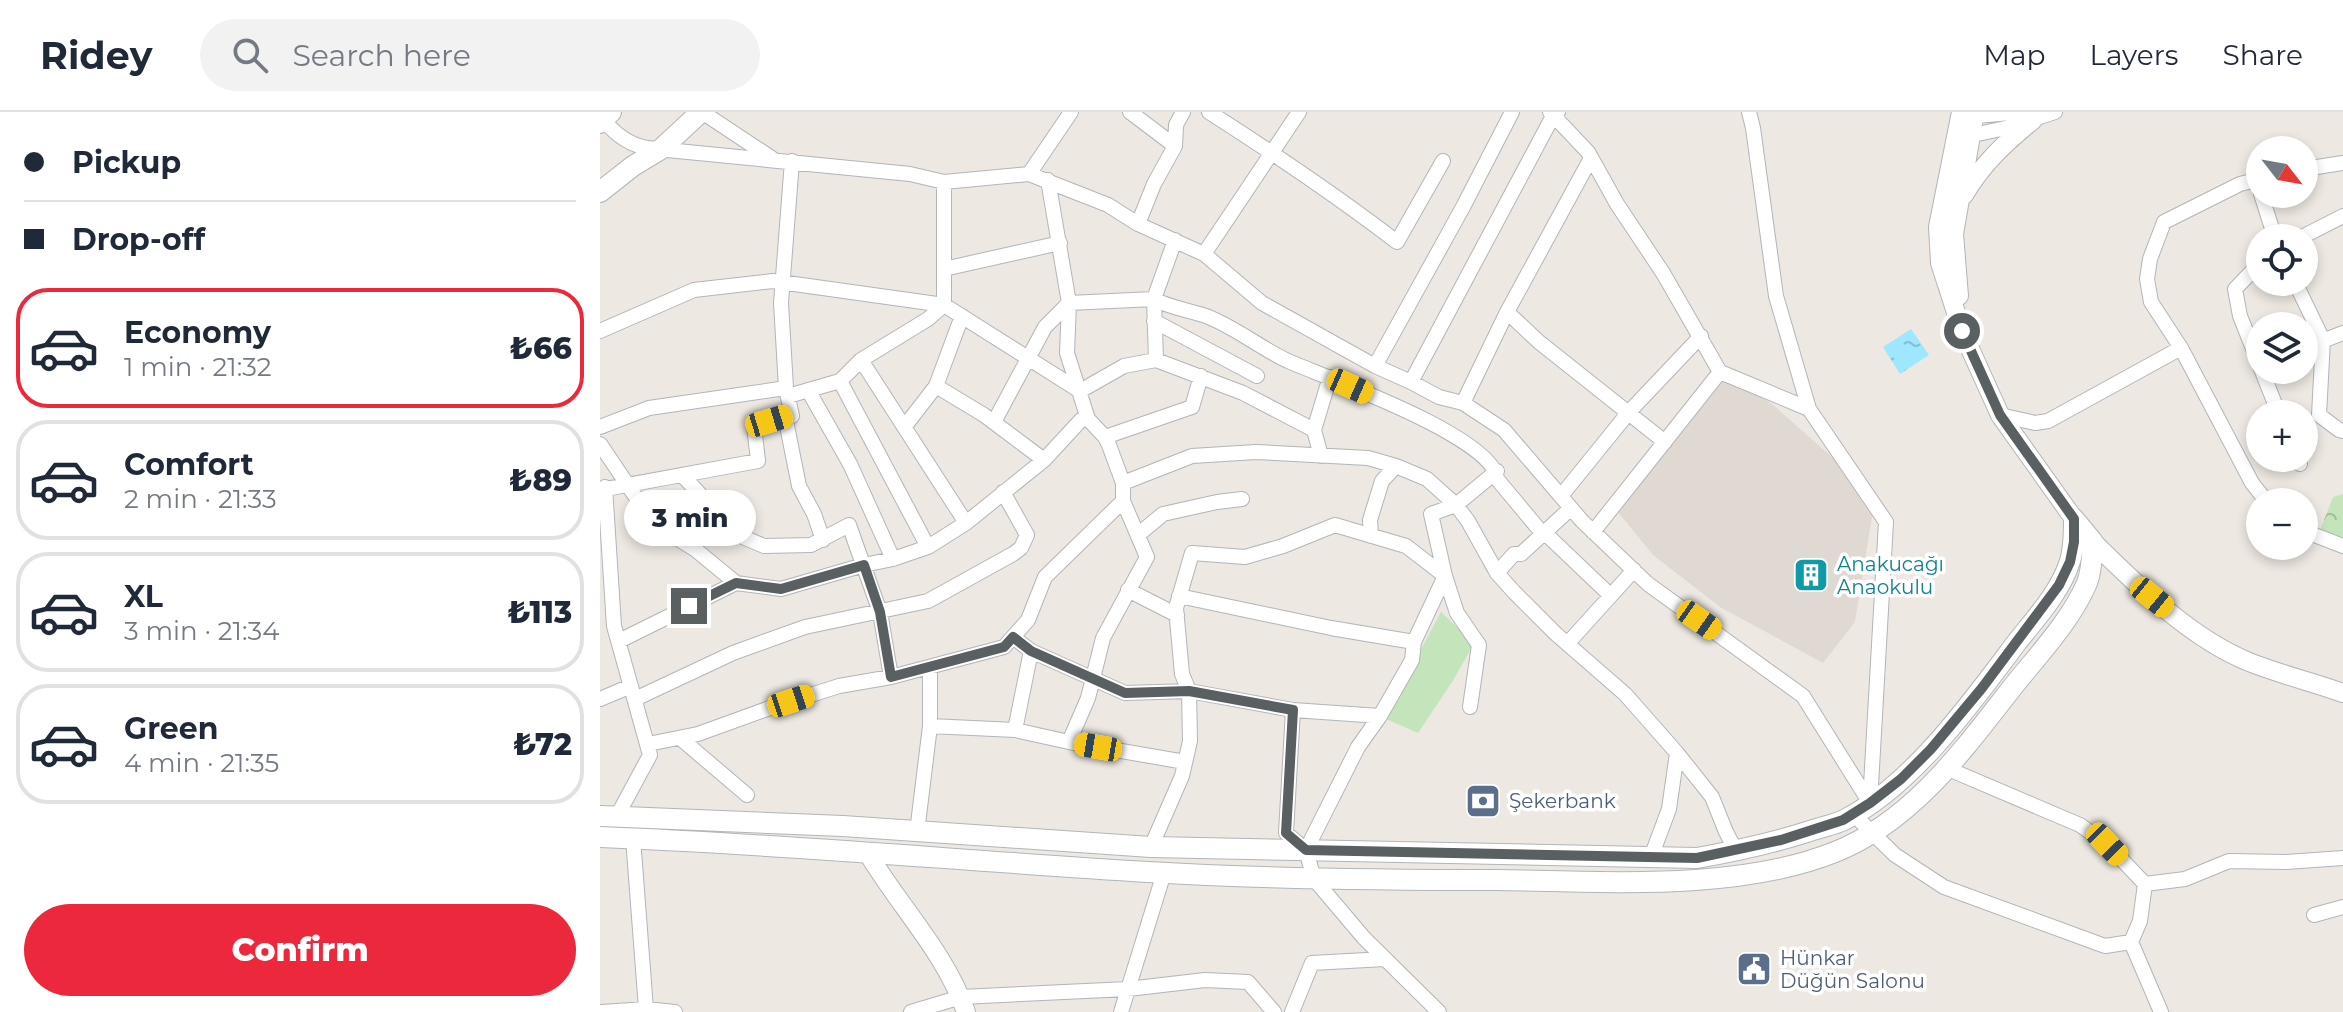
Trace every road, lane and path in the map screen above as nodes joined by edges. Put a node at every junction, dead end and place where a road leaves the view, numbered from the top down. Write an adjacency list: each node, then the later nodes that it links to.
1 (701, 112): 16 (main road); 19 (street)
2 (1071, 112): 23 (street)
3 (1130, 112): 15 (street)
4 (1183, 112): 15 (street)
5 (1209, 112): 17 (street)
6 (1299, 112): 17 (street)
7 (1512, 112): 56 (street)
8 (1749, 112): 68 (street)
9 (2055, 112): 12 (street)
10 (1554, 113): 18 (street); 62 (street)
11 (1968, 114): 12 (street); 14 (street)
12 (2028, 116): 14 (street); 28 (street)
13 (604, 117): 16 (street)
14 (1964, 137): 28 (street); 46 (street)
15 (1175, 146): 30 (street)
16 (661, 149): 19 (street); 27 (main road)
17 (1271, 152): 20 (street); 34 (street)
18 (1591, 158): 42 (street); 49 (street)
19 (784, 161): 25 (street); 37 (street)
20 (1443, 161)
21 (2343, 163): 22 (street)
22 (2318, 167)
23 (1029, 174): 24 (street); 25 (street)
24 (1048, 180): 30 (street); 33 (street)
25 (944, 182): 35 (street)
26 (2246, 185): 52 (street)
27 (600, 192)
28 (1959, 204): 46 (street)
29 (2343, 216): 31 (street)
30 (1138, 224): 32 (street)
31 (2318, 229)
32 (1175, 240): 34 (street); 39 (street)
33 (1060, 243): 35 (street); 40 (street)
34 (1204, 254): 56 (street)
35 (944, 269): 41 (street)
36 (2246, 278): 47 (street)
37 (783, 283): 41 (street); 45 (street); 66 (street)
38 (2302, 296): 50 (street)
39 (1154, 299): 40 (street); 44 (street); 60 (street)
40 (1069, 303): 53 (street); 65 (street)
41 (944, 305): 43 (street); 54 (street)
42 (1507, 312): 67 (street); 69 (street)
43 (962, 316): 53 (street); 63 (street)
44 (1154, 321): 55 (street); 59 (street)
45 (600, 331)
46 (1962, 331): 70 (street)
47 (2246, 332)
48 (2343, 333): 50 (street)
49 (1701, 336): 57 (street); 69 (street)
50 (2323, 340): 51 (street); 77 (street)
51 (2318, 342)
52 (2181, 348): 70 (street); 89 (street)
53 (1027, 358): 65 (street); 73 (street)
54 (861, 360): 61 (street); 74 (street)
55 (1156, 360): 58 (street); 65 (street)
56 (1375, 366): 62 (street)
57 (1720, 372): 68 (street); 79 (street)
58 (1201, 376): 76 (street); 78 (street)
59 (1257, 376)
60 (1330, 377): 76 (street); 84 (street)
61 (840, 381): 64 (street); 106 (street)
62 (1411, 382): 67 (street)
63 (936, 386): 73 (street); 74 (street)
64 (808, 390): 66 (street); 107 (street)
65 (1080, 391): 72 (street)
66 (787, 392): 71 (street); 75 (street)
67 (1463, 403): 91 (street)
68 (1809, 409): 142 (street)
69 (1629, 412): 79 (street); 91 (street)
70 (2000, 415): 96 (street)
71 (785, 416): 85 (street); 103 (street)
72 (1088, 419): 78 (street); 82 (street)
73 (994, 422): 82 (street)
74 (905, 426): 97 (street)
75 (600, 427)
76 (1314, 430): 81 (street)
77 (2343, 431)
78 (1105, 437): 86 (street)
79 (1665, 442): 98 (street)
80 (600, 444): 87 (street)
81 (1321, 456): 83 (street); 86 (street)
82 (1044, 460): 90 (street)
83 (1396, 466): 94 (street); 101 (street)
84 (1497, 471): 94 (street); 99 (street)
85 (682, 475): 87 (street); 103 (street)
86 (1123, 483): 93 (street)
87 (627, 485): 88 (street); 112 (street)
88 (603, 488): 119 (street)
89 (2256, 488)
90 (1003, 492): 97 (street); 116 (street)
91 (1561, 496): 95 (street)
92 (1242, 499): 100 (street)
93 (1123, 501): 100 (street); 118 (street)
94 (1456, 505): 110 (street); 111 (street)
95 (1571, 508): 98 (street); 99 (street)
96 (2074, 519): 104 (main road); 142 (main road)
97 (966, 523): 106 (street)
98 (1593, 532): 109 (street)
99 (1542, 533): 110 (street); 114 (street)
100 (1139, 534): 113 (street)
101 (1371, 536): 111 (street); 115 (street)
102 (2318, 536): 105 (street)
103 (823, 540): 108 (street)
104 (2093, 542): 128 (street); 140 (main road)
105 (2343, 546)
106 (928, 547): 107 (street)
107 (893, 559): 108 (street)
108 (864, 565): 112 (street); 116 (street)
109 (1634, 570): 114 (street); 142 (street)
110 (1497, 573): 121 (street)
111 (1445, 576): 120 (street); 130 (street)
112 (736, 583): 119 (street)
113 (1128, 590): 117 (street); 125 (street)
114 (1610, 595): 121 (street)
115 (1179, 596): 117 (street); 120 (street)
116 (880, 612): 124 (street); 127 (street)
117 (1177, 615): 126 (street)
118 (1013, 637): 122 (street); 123 (street)
119 (619, 641): 127 (street)
120 (1414, 642): 132 (street)
121 (1568, 643): 138 (street)
122 (1031, 651): 125 (street); 134 (street)
123 (930, 668): 124 (street); 133 (street)
124 (891, 677): 135 (street)
125 (1093, 679): 126 (street); 136 (street)
126 (1189, 691): 131 (street); 139 (street)
127 (633, 692): 129 (street); 137 (street)
128 (2343, 693)
129 (600, 699)
130 (1470, 707)
131 (1293, 710): 132 (street); 149 (street)
132 (1380, 716): 149 (street)
133 (930, 726): 134 (street); 144 (street)
134 (1015, 730): 136 (street)
135 (680, 738): 137 (street); 141 (street)
136 (1069, 742): 139 (street)
137 (648, 744): 143 (street)
138 (1677, 753): 150 (street); 152 (street)
139 (1185, 762): 148 (street)
140 (1946, 768): 145 (main road); 156 (street)
141 (747, 795)
142 (1862, 808): 145 (street); 150 (main road)
143 (608, 817): 144 (main road)
144 (917, 832): 148 (main road)
145 (1873, 833): 155 (main road); 159 (street)
146 (600, 837): 147 (main road)
147 (633, 838): 151 (main road); 163 (street)
148 (1151, 847): 149 (main road)
149 (1306, 850): 152 (main road); 155 (street)
150 (1736, 851): 152 (main road)
151 (867, 852): 154 (main road); 162 (street)
152 (1651, 857)
153 (2343, 858): 156 (street)
154 (1164, 873): 155 (main road); 161 (street)
155 (1314, 879): 160 (street)
156 (2145, 884): 159 (street)
157 (2343, 907): 158 (street)
158 (2314, 915)
159 (2131, 942): 171 (street)
160 (1385, 959): 169 (street); 170 (street)
161 (1128, 989): 162 (street); 167 (street); 168 (street)
162 (964, 1004): 166 (street)
163 (646, 1009): 164 (street); 165 (street)
164 (602, 1012)
165 (675, 1012)
166 (911, 1012)
167 (1121, 1012)
168 (1274, 1012)
169 (1292, 1012)
170 (1439, 1012)
171 (2161, 1012)

